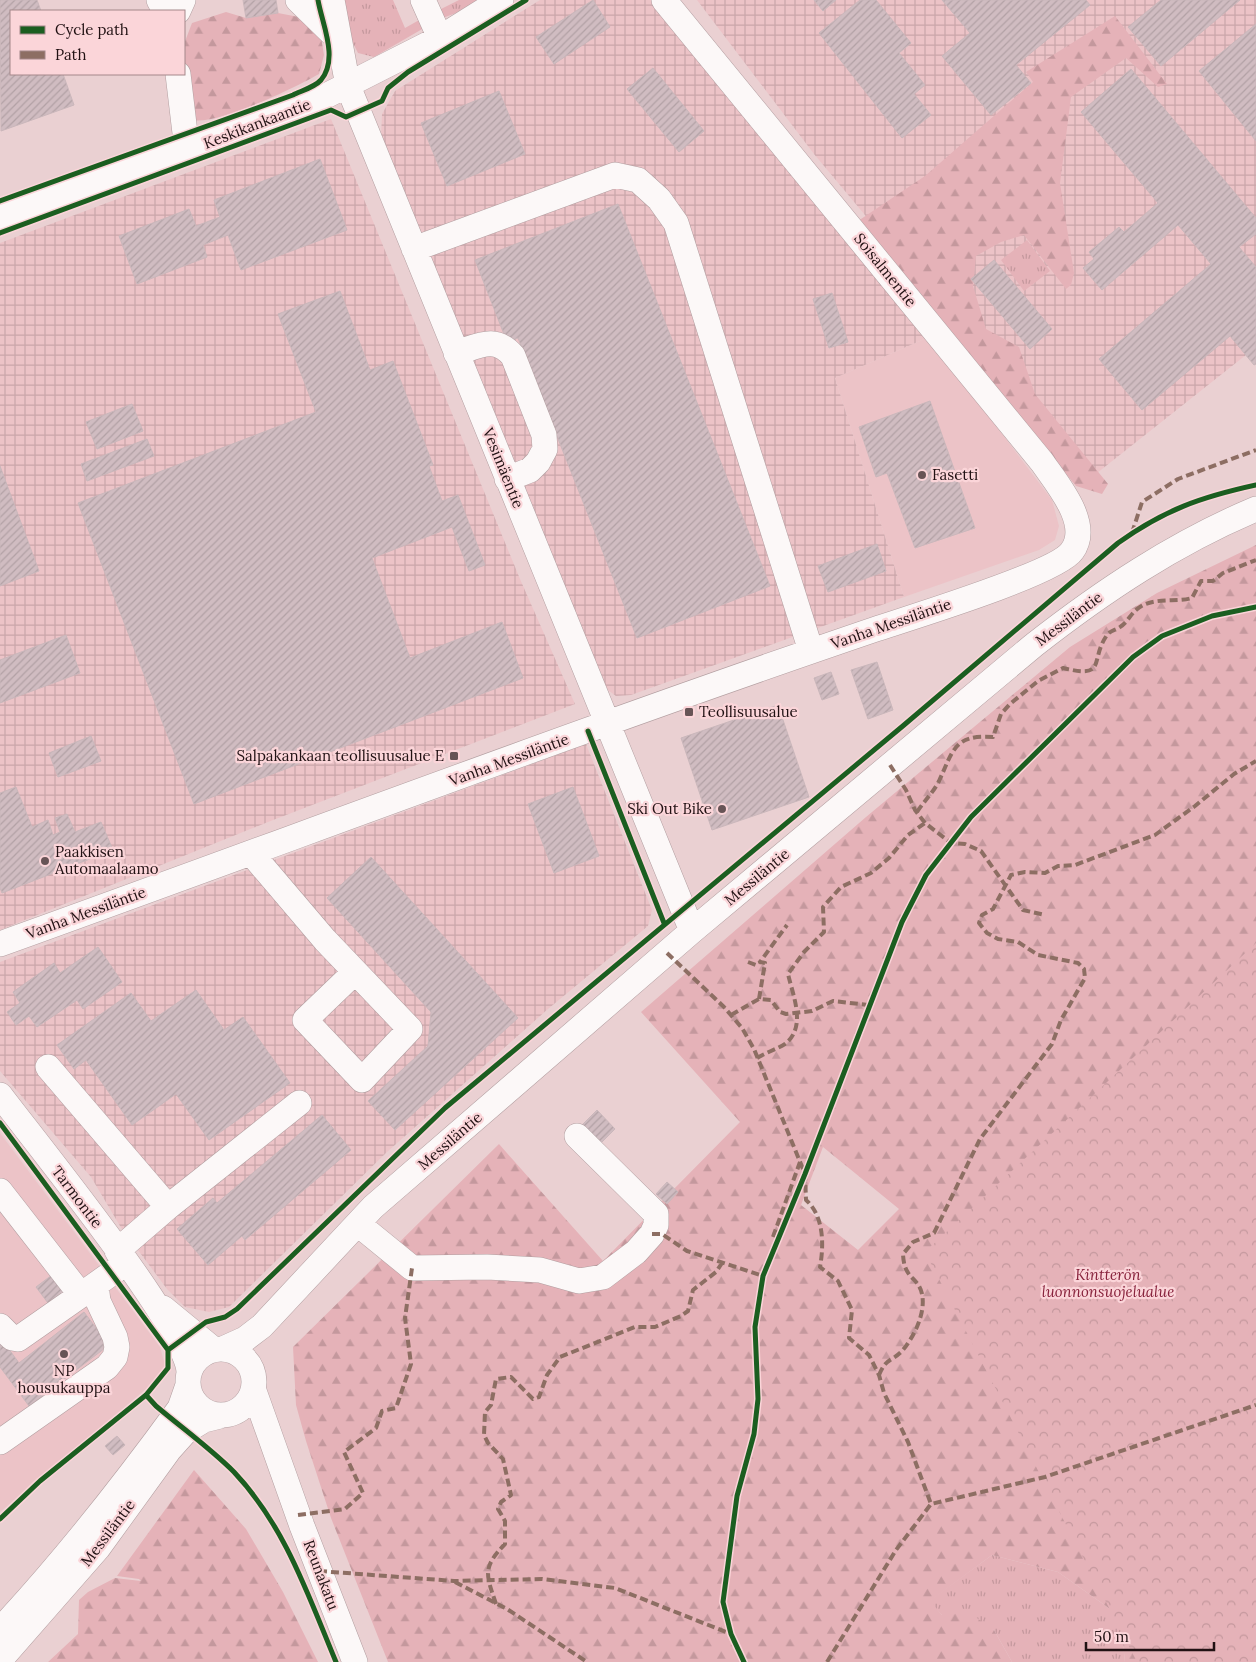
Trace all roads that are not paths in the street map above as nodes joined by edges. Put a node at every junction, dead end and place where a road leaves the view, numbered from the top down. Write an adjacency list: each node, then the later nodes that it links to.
1 (298, 0): 7 (street)
2 (332, 0): 7 (street, Vesimäentie)
3 (423, 0): 6 (street)
4 (501, 0): 6 (street, Keskikankaantie)
5 (664, 0): 16 (street, Soisalmentie)
6 (440, 38): 9 (street, Keskikankaantie)
7 (338, 39): 9 (street, Vesimäentie)
8 (178, 75): 10 (street)
9 (348, 86): 10 (street, Keskikankaantie); 12 (street, Vesimäentie)
10 (187, 150): 11 (street, Keskikankaantie)
11 (0, 217)
12 (414, 249): 13 (street, Vesimäentie); 17 (street)
13 (456, 353): 14 (street, Vesimäentie); 14 (street)
14 (507, 479): 18 (street, Vesimäentie)
15 (1256, 509): 20 (street, Messiläntie)
16 (1072, 552): 17 (street, Vanha Messiläntie)
17 (811, 651): 18 (street, Vanha Messiläntie)
18 (607, 724): 19 (street, Vanha Messiläntie); 20 (street, Vesimäentie)
19 (252, 853): 21 (street, Vanha Messiläntie); 22 (street)
20 (692, 931): 29 (street, Messiläntie)
21 (0, 944)
22 (355, 972)
23 (48, 1067): 28 (street)
24 (0, 1095): 30 (street, Tarmontie)
25 (299, 1104): 28 (street)
26 (577, 1136): 29 (street)
27 (0, 1191): 31 (street)
28 (168, 1207): 30 (street)
29 (358, 1224): 32 (street, Messiläntie)
30 (122, 1257): 31 (street); 33 (street, Tarmontie)
31 (89, 1290): 34 (street); 39 (street)
32 (295, 1293): 35 (street, Messiläntie); 37 (street, Messiläntie)
33 (154, 1300): 35 (street, Tarmontie); 36 (street, Tarmontie)
34 (0, 1326)
35 (219, 1349): 36 (street); 37 (street)
36 (188, 1379): 38 (street); 41 (street, Messiläntie)
37 (255, 1385): 38 (street); 40 (street, Reunakatu)
38 (226, 1415): 40 (street, Reunakatu); 42 (street, Messiläntie)
39 (0, 1442)
40 (288, 1488): 43 (street, Reunakatu)
41 (0, 1630)
42 (0, 1660)
43 (355, 1662)

